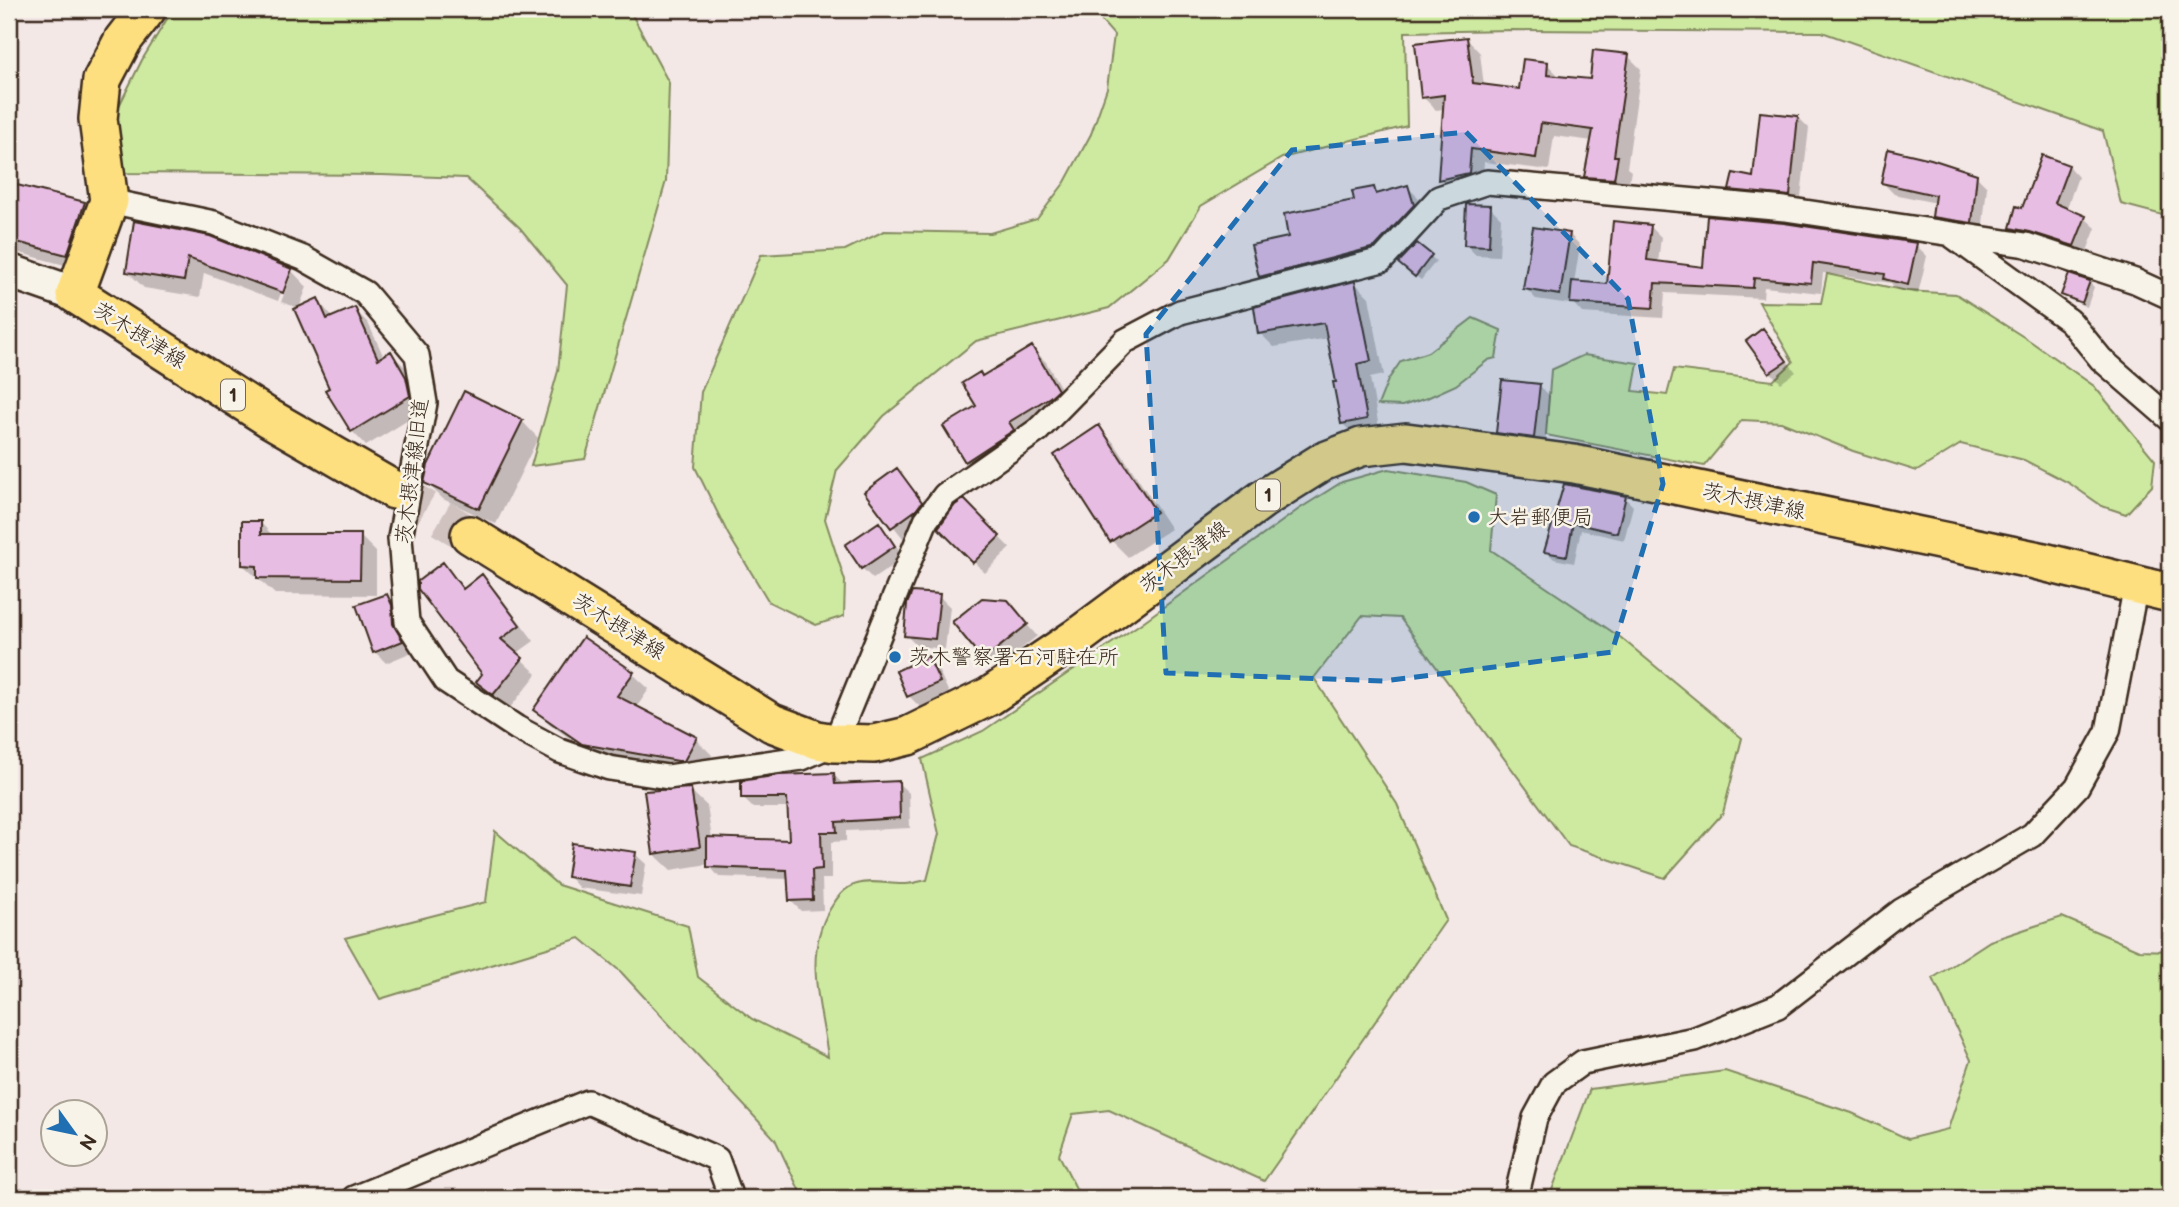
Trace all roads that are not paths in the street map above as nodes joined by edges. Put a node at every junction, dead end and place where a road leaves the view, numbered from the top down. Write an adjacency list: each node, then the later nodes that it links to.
1 (147, 9): 2 (main road, 茨木摂津線)
2 (109, 201): 5 (main road, 茨木摂津線); 11 (street, 茨木摂津線旧道)
3 (1951, 234): 6 (street); 7 (street); 11 (street)
4 (9, 271): 5 (main road)
5 (75, 295): 8 (main road, 茨木摂津線 / 1)
6 (2170, 297)
7 (2170, 419)
8 (394, 490)
9 (470, 535): 11 (main road, 茨木摂津線 / 1)
10 (2153, 589): 11 (main road, 茨木摂津線 / 1); 14 (street)
11 (835, 743)
12 (354, 1198): 13 (street)
13 (731, 1198)
14 (1516, 1198)

